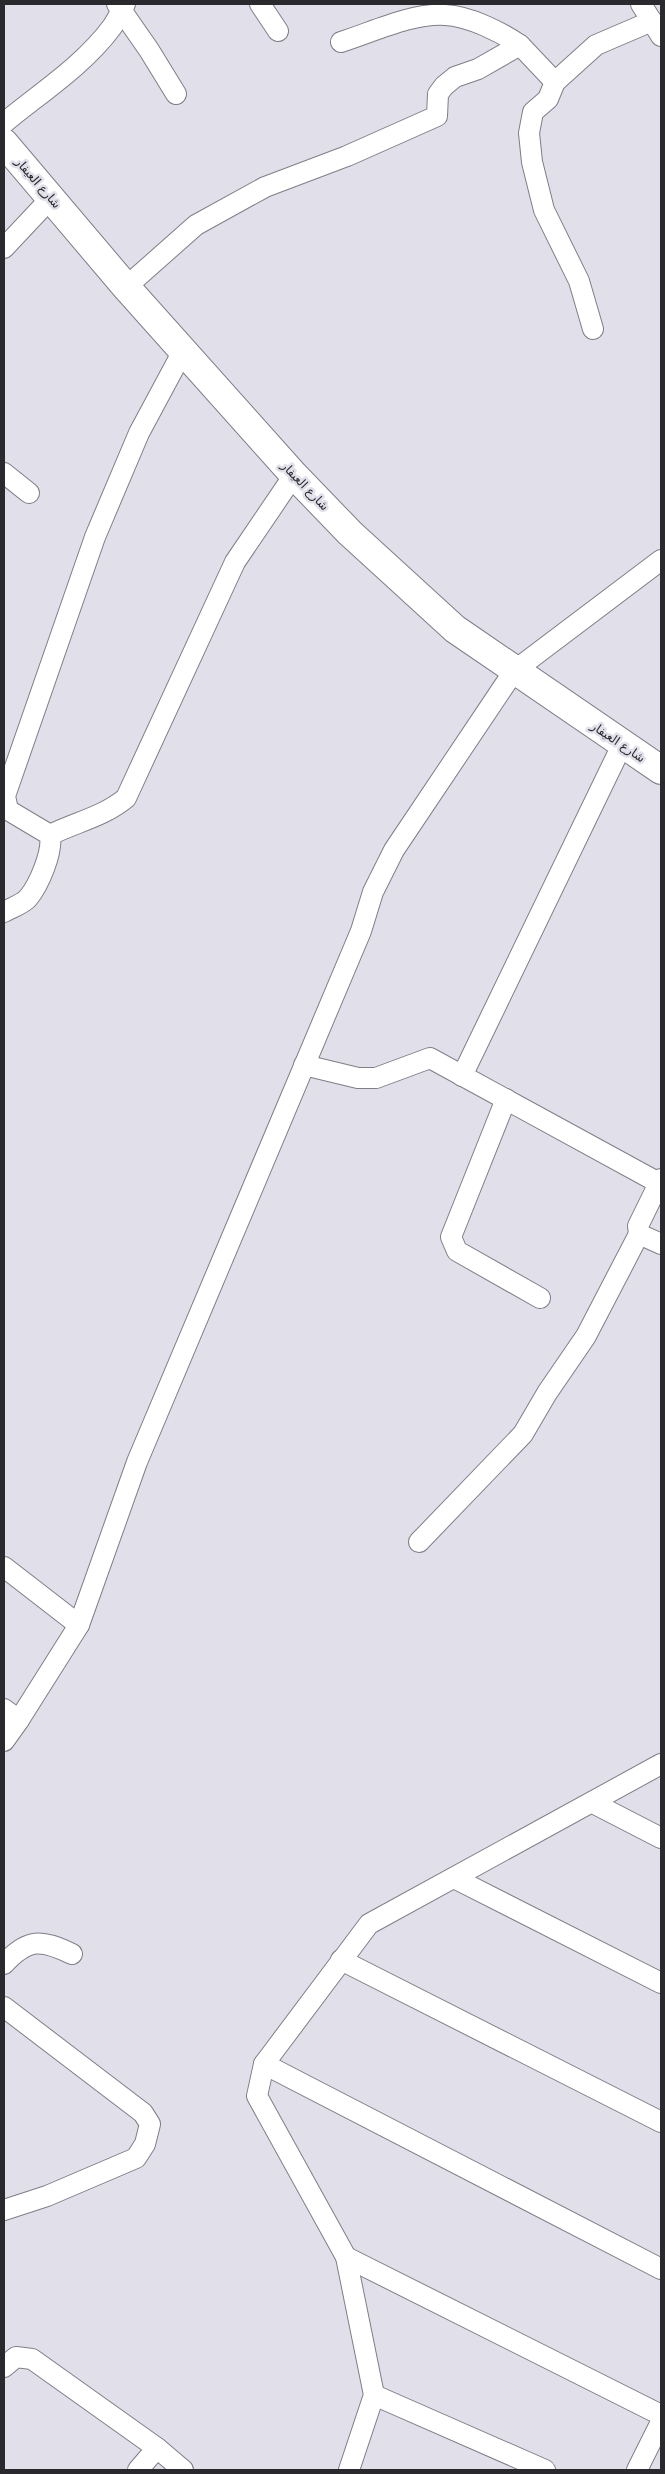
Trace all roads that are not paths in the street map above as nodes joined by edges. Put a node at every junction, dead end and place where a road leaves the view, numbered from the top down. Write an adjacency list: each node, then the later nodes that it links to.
1 (260, 4): 4 (street)
2 (121, 6): 8 (street); 9 (street)
3 (651, 20): 7 (street)
4 (278, 30)
5 (341, 42): 6 (street)
6 (520, 45): 7 (street); 13 (street)
7 (555, 82): 14 (street)
8 (176, 94)
9 (4, 123)
10 (4, 143): 11 (main road, شارع العيفار)
11 (52, 198): 12 (street); 13 (main road, شارع العيفار)
12 (4, 248)
13 (126, 287): 15 (main road, شارع العيفار)
14 (593, 329)
15 (184, 351): 17 (main road, شارع العيفار); 23 (street)
16 (4, 473): 18 (street)
17 (294, 475): 20 (main road, شارع العيفار); 23 (street)
18 (29, 493)
19 (661, 560): 20 (street)
20 (514, 671): 21 (main road, شارع العيفار); 25 (street)
21 (622, 745): 22 (main road, شارع العيفار); 26 (street)
22 (661, 770)
23 (50, 835): 24 (street)
24 (4, 912)
25 (304, 1065): 26 (street); 34 (street)
26 (462, 1076): 27 (street)
27 (506, 1099): 28 (street); 31 (street)
28 (660, 1181): 29 (street)
29 (639, 1234): 30 (street); 32 (street)
30 (661, 1244)
31 (540, 1298)
32 (419, 1542)
33 (4, 1567): 34 (street)
34 (79, 1625): 35 (street)
35 (11, 1715): 36 (street)
36 (4, 1741)
37 (661, 1764): 38 (street)
38 (593, 1802): 39 (street); 40 (street)
39 (661, 1838)
40 (454, 1878): 42 (street); 44 (street)
41 (72, 1954): 43 (street)
42 (341, 1960): 46 (street); 47 (street)
43 (4, 1964)
44 (661, 1983)
45 (4, 2007): 48 (street)
46 (264, 2064): 49 (street); 50 (street)
47 (661, 2122)
48 (4, 2210)
49 (346, 2257): 52 (street); 53 (street)
50 (661, 2269)
51 (4, 2366): 55 (street)
52 (374, 2395): 58 (street); 59 (street)
53 (661, 2415)
54 (661, 2422): 60 (street)
55 (157, 2448): 56 (street); 57 (street)
56 (138, 2470)
57 (183, 2470)
58 (349, 2470)
59 (546, 2470)
60 (637, 2470)

